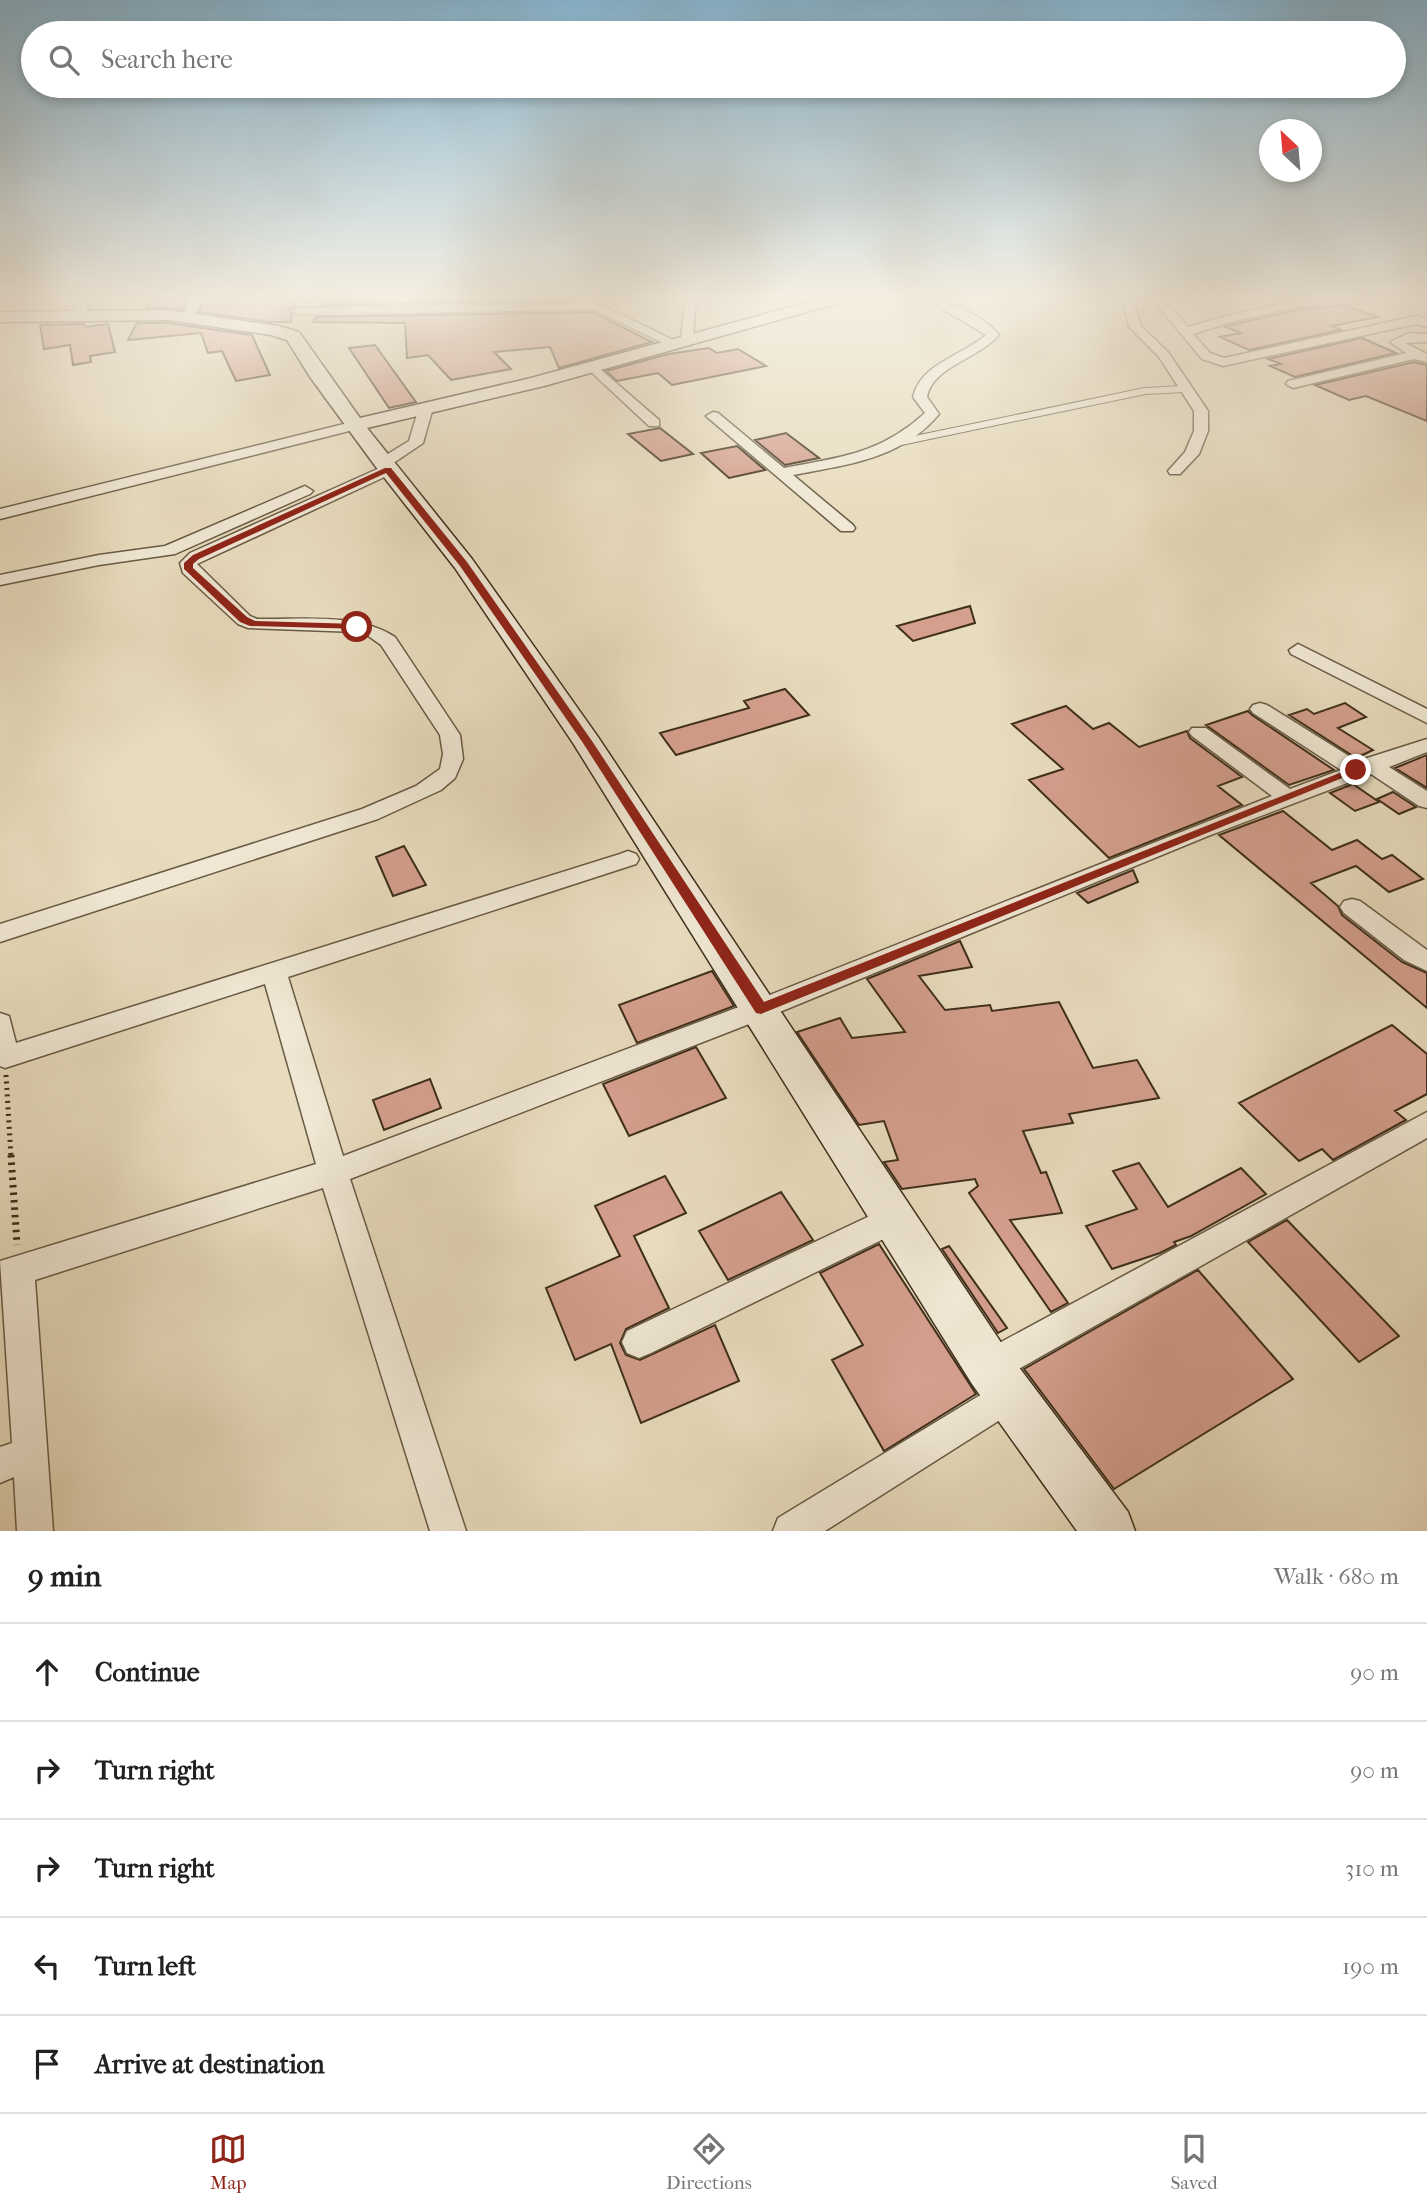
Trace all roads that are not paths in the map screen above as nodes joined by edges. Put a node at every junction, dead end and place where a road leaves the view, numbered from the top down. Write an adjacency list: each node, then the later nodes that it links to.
1 (314, 370): 12 (street)
2 (580, 370): 9 (street)
3 (597, 370): 11 (street)
4 (935, 370): 13 (street)
5 (1173, 370): 8 (street)
6 (1355, 370): 7 (street)
7 (1293, 384)
8 (1184, 388): 13 (lane); 15 (street)
9 (425, 411): 12 (street); 14 (street)
10 (713, 416): 16 (street)
11 (654, 423)
12 (356, 425): 14 (street); 17 (street)
13 (896, 443): 16 (street)
14 (383, 464): 19 (street); 30 (street); 33 (street)
15 (1175, 471)
16 (780, 473): 18 (street)
17 (0, 514)
18 (847, 528)
19 (0, 580)
20 (1298, 650): 22 (street)
21 (1259, 709): 25 (street)
22 (1427, 717)
23 (1199, 733): 26 (street)
24 (1427, 745): 25 (street)
25 (1364, 767): 26 (street); 27 (street)
26 (1287, 797): 33 (street)
27 (1427, 801)
28 (628, 859): 32 (street)
29 (1352, 907): 31 (street)
30 (0, 933)
31 (1427, 962)
32 (274, 972): 34 (street); 36 (street)
33 (761, 1009): 36 (street); 37 (street)
34 (0, 1023)
35 (1427, 1124): 40 (street)
36 (333, 1172): 38 (street); 43 (street)
37 (895, 1218): 39 (street); 40 (street)
38 (9, 1273): 41 (street)
39 (639, 1342)
40 (999, 1380): 44 (street); 45 (street)
41 (15, 1459): 42 (street)
42 (35, 1531)
43 (448, 1531)
44 (791, 1531)
45 (1109, 1531)

